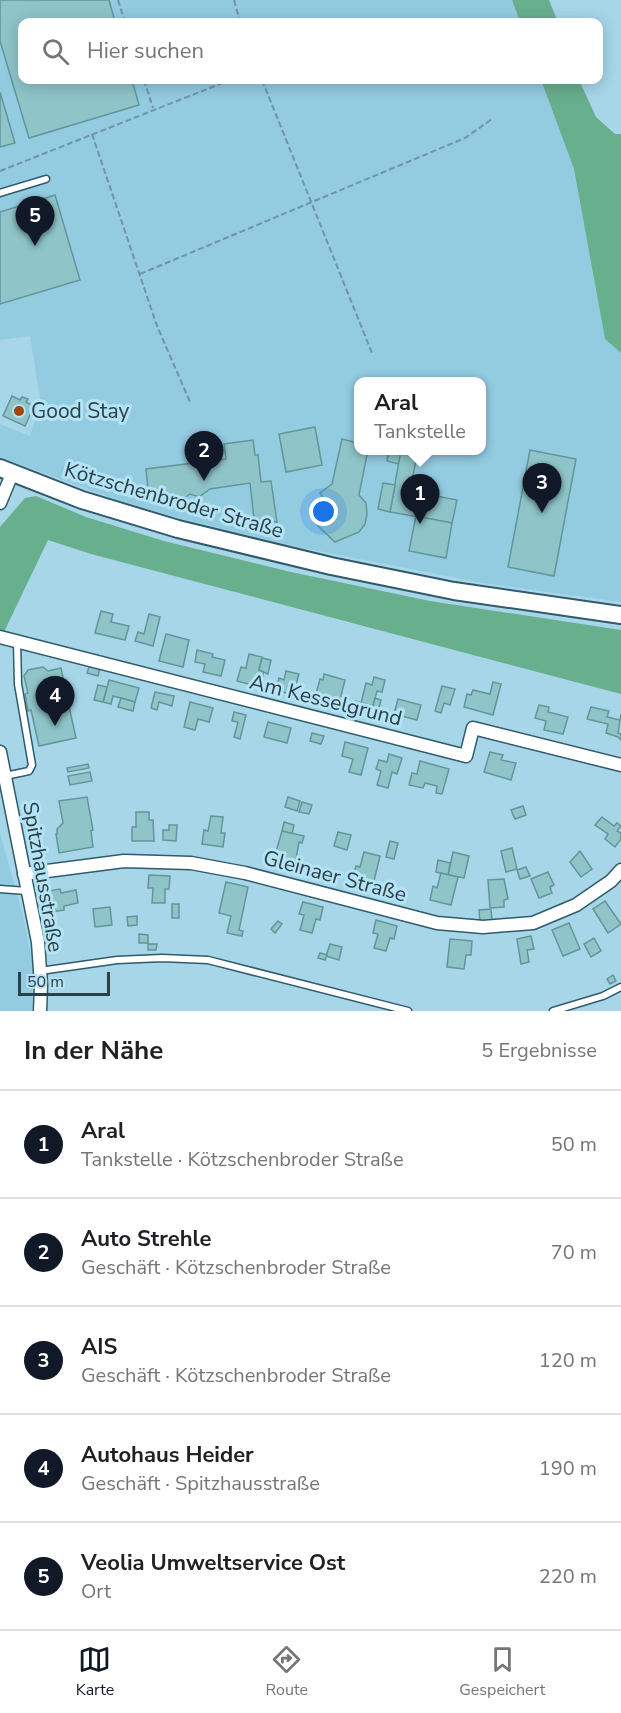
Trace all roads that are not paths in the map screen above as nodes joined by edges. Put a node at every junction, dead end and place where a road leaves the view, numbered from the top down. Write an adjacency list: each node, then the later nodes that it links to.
1 (46, 178): 2 (lane)
2 (0, 193)
3 (6, 471): 4 (street); 5 (street, Kötzschenbroder Straße)
4 (0, 503)
5 (621, 615)
6 (0, 637): 7 (street, Am Kesselgrund)
7 (17, 641): 9 (street, Am Kesselgrund); 10 (lane)
8 (0, 752): 10 (street, Spitzhausstraße)
9 (621, 765)
10 (5, 776): 12 (street, Spitzhausstraße)
11 (621, 870): 12 (street, Gleinaer Straße)
12 (24, 874): 14 (street, Spitzhausstraße)
13 (0, 889): 14 (lane)
14 (28, 891): 15 (street, Spitzhausstraße)
15 (40, 971): 17 (street, Spitzhausstraße); 18 (lane)
16 (621, 987): 19 (lane)
17 (40, 1011)
18 (408, 1011)
19 (553, 1011)

